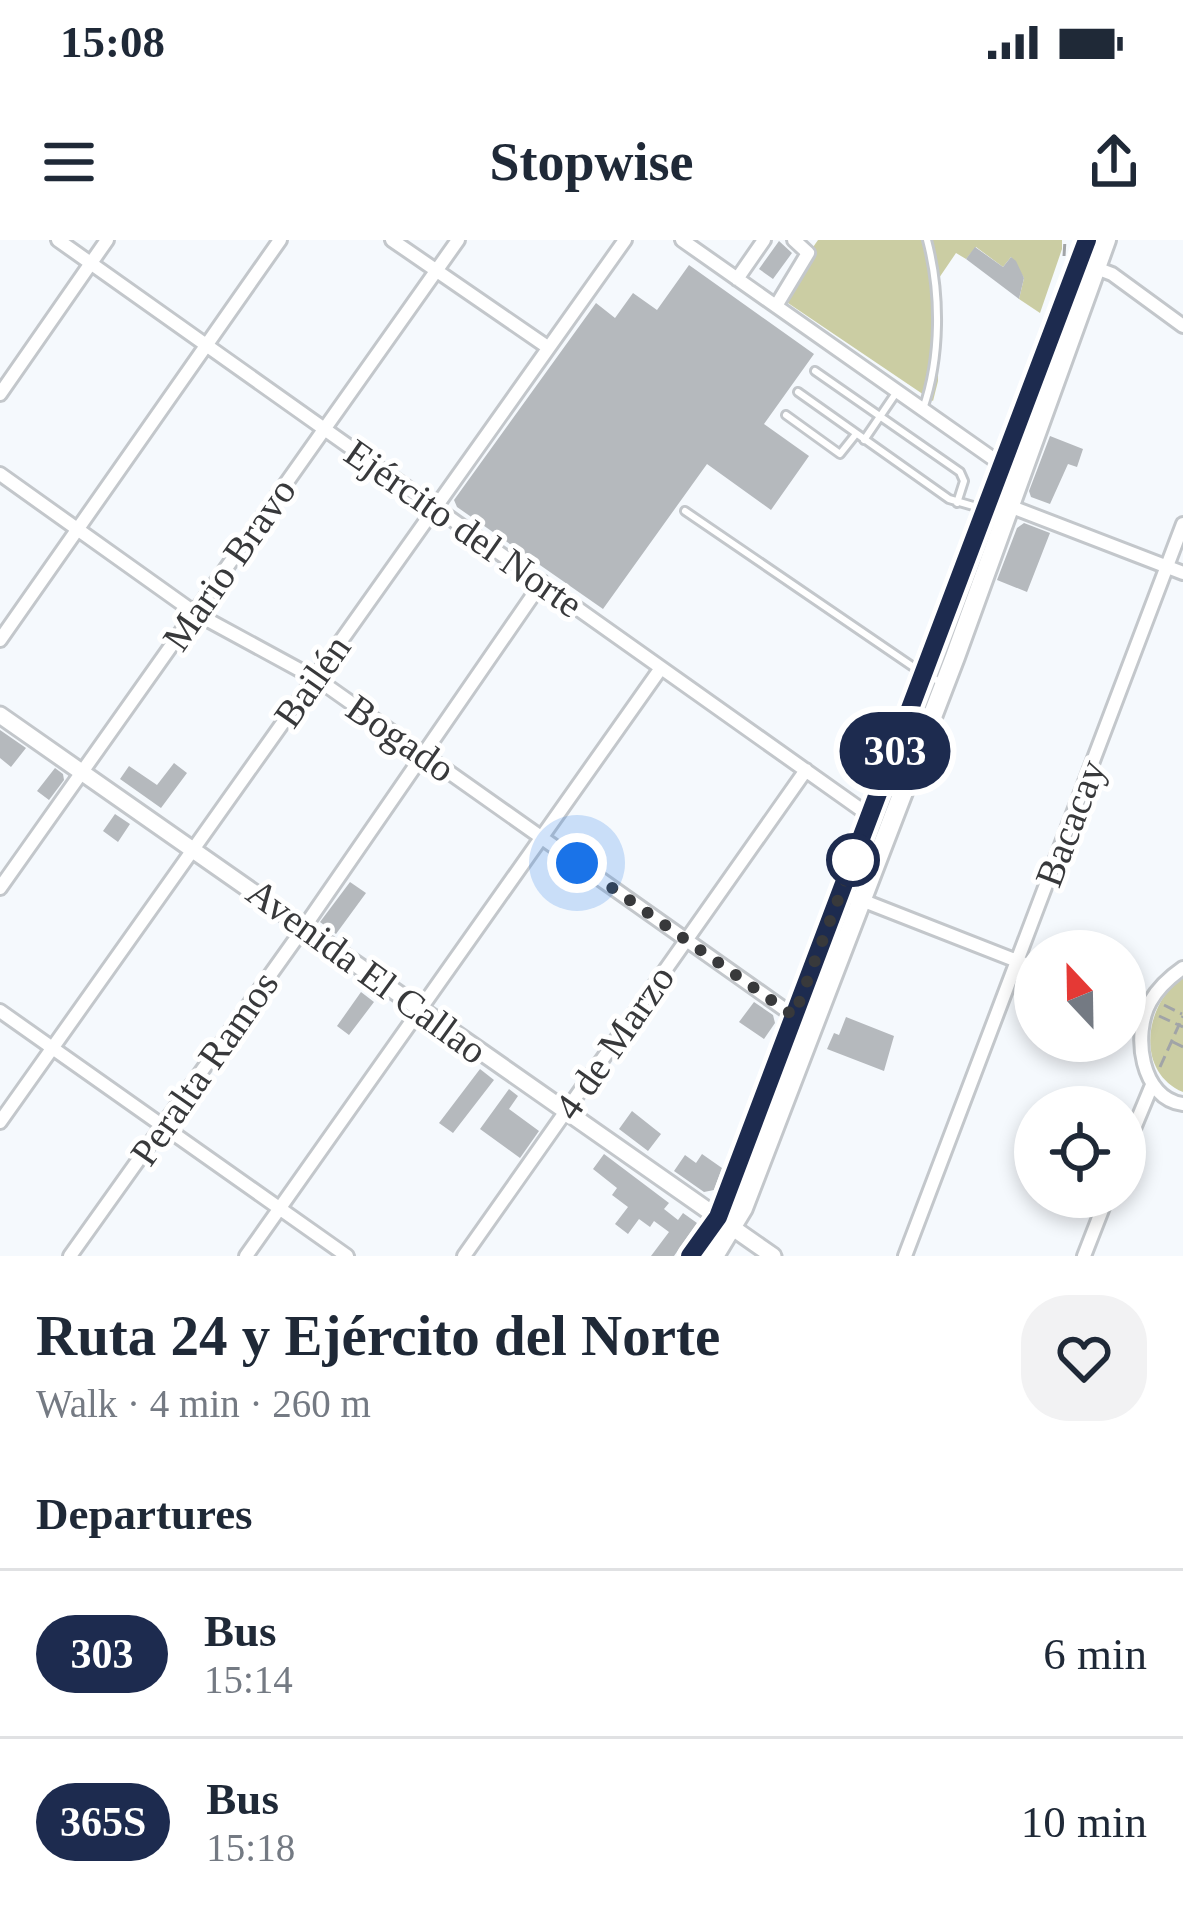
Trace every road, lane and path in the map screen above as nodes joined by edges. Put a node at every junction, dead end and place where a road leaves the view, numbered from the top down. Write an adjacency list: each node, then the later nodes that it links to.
1 (58, 240): 14 (street, Ejército del Norte)
2 (107, 240): 14 (street)
3 (280, 240): 19 (street)
4 (392, 240): 15 (street)
5 (458, 240): 15 (street, Mario Bravo)
6 (625, 240): 20 (street, Bailén)
7 (682, 240): 16 (street)
8 (764, 240): 16 (street)
9 (794, 240): 17 (street)
10 (926, 240): 25 (lane)
11 (1065, 240): 13 (path)
12 (1106, 240): 13 (main road)
13 (1082, 251): 18 (street); 30 (main road); 33 (main road)
14 (91, 263): 19 (street, Ejército del Norte); 24 (street)
15 (435, 272): 20 (street); 28 (street, Mario Bravo)
16 (737, 279): 17 (street)
17 (776, 306): 23 (street)
18 (1183, 326)
19 (206, 345): 28 (street, Ejército del Norte); 37 (street)
20 (546, 346): 34 (street, Bailén)
21 (815, 371): 27 (lane)
22 (798, 392): 29 (lane)
23 (898, 392): 25 (street); 27 (lane)
24 (0, 394)
25 (923, 409): 30 (street)
26 (786, 415): 29 (lane)
27 (879, 417): 29 (lane); 32 (lane)
28 (324, 429): 34 (street, Ejército del Norte); 41 (street, Mario Bravo)
29 (860, 437): 32 (lane)
30 (1002, 465): 33 (main road)
31 (0, 474): 37 (street, Bogado)
32 (957, 503): 33 (lane)
33 (995, 505): 38 (street); 44 (main road); 46 (main road)
34 (435, 507): 40 (street, Ejército del Norte); 45 (street, Bailén)
35 (686, 511): 44 (lane)
36 (1183, 524): 38 (street, Bacacay)
37 (76, 530): 41 (street, Bogado); 42 (street)
38 (1167, 567): 39 (street); 57 (street, Bacacay)
39 (1183, 573)
40 (542, 582): 43 (street, Ejército del Norte); 48 (street, Peralta Ramos)
41 (195, 613): 45 (street, Bogado); 50 (street, Mario Bravo)
42 (0, 640)
43 (661, 668): 49 (street, Ejército del Norte); 52 (street)
44 (925, 675): 46 (lane); 51 (main road)
45 (314, 677): 48 (street, Bogado); 53 (street, Bailén)
46 (944, 683): 55 (main road)
47 (0, 715): 50 (street, Avenida El Callao)
48 (424, 754): 52 (street, Bogado); 56 (street, Peralta Ramos)
49 (806, 770): 51 (street, Ejército del Norte); 58 (street, 4 de Marzo)
50 (84, 771): 53 (street, Avenida El Callao); 54 (street, Mario Bravo)
51 (870, 816): 55 (main road)
52 (541, 838): 58 (street, Bogado); 64 (street)
53 (195, 848): 56 (street, Avenida El Callao); 70 (street, Bailén)
54 (0, 888)
55 (850, 897): 59 (street); 66 (main road); 80 (main road)
56 (305, 926): 64 (street, Avenida El Callao); 77 (street, Peralta Ramos)
57 (1029, 930)
58 (686, 940): 66 (street, Bogado); 74 (street, 4 de Marzo)
59 (1014, 961)
60 (1183, 968): 62 (street)
61 (1014, 970): 88 (street, Bacacay)
62 (1148, 1005): 65 (path); 67 (path); 71 (street)
63 (0, 1012): 70 (street)
64 (421, 1012): 74 (street, Avenida El Callao); 78 (street)
65 (1183, 1015): 67 (path)
66 (794, 1016): 80 (main road)
67 (1181, 1026): 68 (path)
68 (1172, 1041): 69 (path); 71 (path)
69 (1183, 1047)
70 (53, 1048): 76 (street, Bailén); 77 (street)
71 (1152, 1085): 72 (street); 73 (street)
72 (1146, 1099)
73 (1181, 1104): 75 (street)
74 (565, 1112): 80 (street, Avenida El Callao); 84 (street, 4 de Marzo)
75 (1183, 1120)
76 (0, 1122)
77 (162, 1127): 78 (street); 81 (street, Peralta Ramos)
78 (280, 1209): 82 (street); 83 (street)
79 (1099, 1218): 89 (street)
80 (726, 1222): 85 (main road); 86 (main road); 87 (street, Avenida El Callao)
81 (70, 1256)
82 (246, 1256)
83 (347, 1256)
84 (464, 1256)
85 (690, 1256)
86 (714, 1256)
87 (773, 1256)
88 (905, 1256)
89 (1084, 1256)

